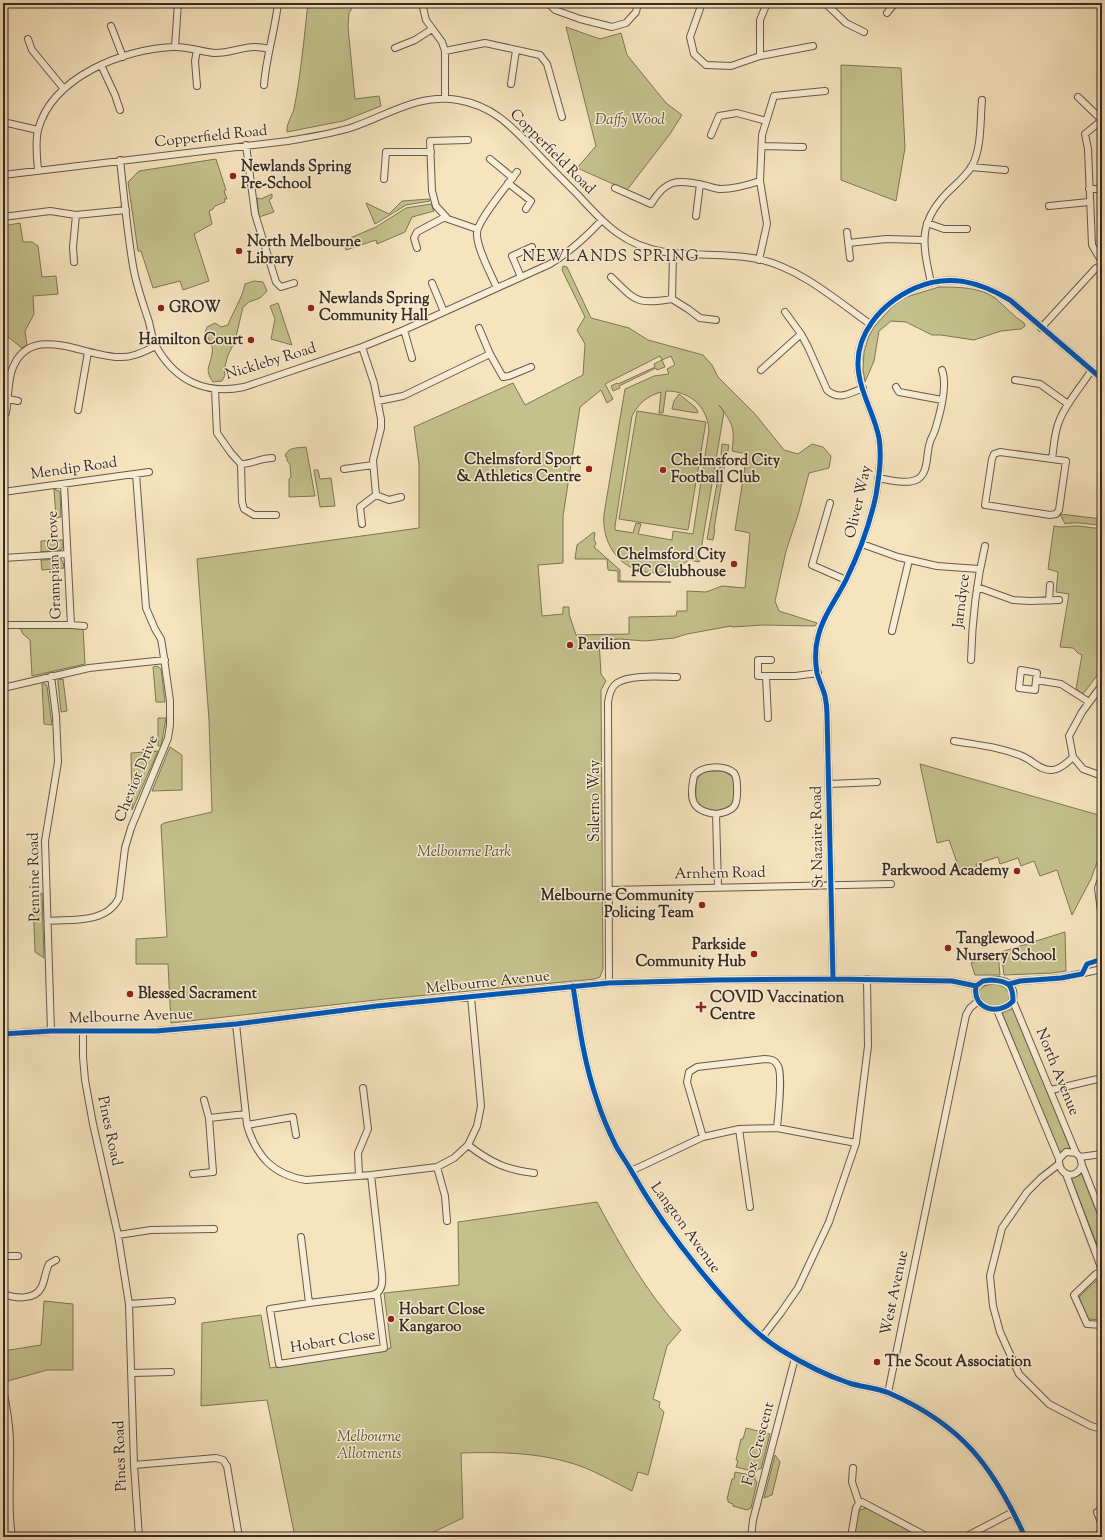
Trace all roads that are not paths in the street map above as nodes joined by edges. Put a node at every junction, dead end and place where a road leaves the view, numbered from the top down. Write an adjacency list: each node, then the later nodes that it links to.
1 (178, 3): 16 (street)
2 (278, 3): 17 (street)
3 (422, 3): 12 (street)
4 (548, 3): 5 (street)
5 (638, 3)
6 (702, 3): 23 (street)
7 (767, 3): 23 (street)
8 (825, 3): 13 (street)
9 (895, 3): 10 (street)
10 (887, 13)
11 (111, 26): 22 (street)
12 (432, 29): 18 (street); 21 (street)
13 (864, 32)
14 (28, 39): 28 (street)
15 (813, 46): 23 (street)
16 (175, 47): 19 (street); 22 (street)
17 (269, 48): 19 (street); 26 (street)
18 (395, 48)
19 (197, 50): 27 (street)
20 (516, 50): 21 (street); 25 (street); 34 (street)
21 (445, 51): 31 (street)
22 (123, 56): 24 (street)
23 (760, 56)
24 (100, 65): 28 (street); 33 (street)
25 (511, 84)
26 (264, 85)
27 (198, 86)
28 (64, 89): 38 (street)
29 (825, 90): 36 (street)
30 (1078, 97): 35 (street)
31 (445, 98): 41 (street, Copperfield Road); 67 (street, Copperfield Road)
32 (982, 100): 47 (street)
33 (120, 110)
34 (562, 117)
35 (1102, 120): 57 (street)
36 (766, 121): 39 (street); 42 (street)
37 (3, 122): 38 (street)
38 (38, 130): 48 (street)
39 (711, 135)
40 (468, 140): 44 (street)
41 (246, 146): 46 (street, Copperfield Road); 84 (street)
42 (762, 146): 43 (street); 54 (street)
43 (803, 146)
44 (431, 152): 52 (street); 66 (street)
45 (490, 159): 53 (street)
46 (120, 160): 48 (street, Copperfield Road); 62 (street, Nickleby Road)
47 (971, 167): 49 (street); 68 (street)
48 (38, 170): 51 (street, Copperfield Road)
49 (1004, 170)
50 (517, 172): 53 (street)
51 (3, 175)
52 (384, 179)
53 (511, 181): 61 (street); 69 (street)
54 (760, 181): 55 (street); 78 (street)
55 (700, 184): 56 (street); 64 (street)
56 (615, 188)
57 (1088, 189): 58 (street); 59 (street)
58 (1102, 189)
59 (1089, 202): 60 (street); 80 (street)
60 (1049, 206)
61 (526, 209)
62 (126, 210): 63 (street); 97 (street, Nickleby Road)
63 (76, 214): 65 (street); 79 (street)
64 (696, 216)
65 (3, 217)
66 (445, 217): 69 (street); 75 (street)
67 (602, 220): 76 (street, Copperfield Road); 82 (street, Nickleby Road)
68 (927, 223): 70 (street); 72 (street)
69 (477, 229): 87 (street)
70 (967, 229)
71 (847, 232): 73 (street)
72 (923, 240): 73 (street); 85 (street)
73 (848, 243): 77 (street)
74 (532, 247): 82 (street)
75 (417, 248)
76 (673, 254): 78 (street, Copperfield Road); 88 (street)
77 (850, 258)
78 (759, 260): 92 (street, Copperfield Road)
79 (74, 262)
80 (1102, 262)
81 (1102, 266): 94 (street)
82 (521, 277): 87 (street, Nickleby Road)
83 (611, 277): 88 (street)
84 (294, 283)
85 (931, 283): 92 (street, Oliver Way); 94 (street, Oliver Way)
86 (432, 284): 89 (street)
87 (497, 288): 89 (street, Nickleby Road)
88 (672, 299): 91 (street)
89 (444, 312): 95 (street, Nickleby Road)
90 (785, 312): 96 (street)
91 (716, 320)
92 (870, 324): 109 (street, Oliver Way)
93 (479, 328): 100 (street)
94 (1041, 328): 105 (street, Oliver Way)
95 (404, 330): 98 (street, Nickleby Road); 101 (street)
96 (801, 334): 103 (street); 109 (street)
97 (156, 346): 99 (street); 110 (street, Nickleby Road)
98 (362, 347): 110 (street, Nickleby Road); 114 (street)
99 (88, 352): 111 (street); 116 (street)
100 (490, 354): 102 (street); 114 (street)
101 (412, 358)
102 (531, 367)
103 (761, 370)
104 (942, 370): 112 (street)
105 (1091, 371): 106 (street, Oliver Way); 115 (street)
106 (1102, 379)
107 (1015, 380): 115 (street)
108 (896, 387): 112 (street)
109 (863, 388): 125 (street, Oliver Way)
110 (215, 389): 120 (street)
111 (8, 399): 113 (street); 117 (street)
112 (942, 400): 125 (street)
113 (18, 401)
114 (378, 401): 121 (street)
115 (1068, 404): 119 (street)
116 (78, 410)
117 (6, 413)
118 (272, 458): 120 (street)
119 (1052, 459): 119 (street)
120 (241, 464): 131 (street)
121 (373, 466): 122 (street); 128 (street)
122 (344, 469)
123 (149, 472): 124 (street, Mendip Road)
124 (136, 474): 126 (street, Mendip Road); 148 (street, Cheviot Drive)
125 (878, 478): 133 (street, Oliver Way)
126 (64, 484): 127 (street, Mendip Road); 135 (street, Grampian Grove)
127 (3, 492)
128 (376, 495): 129 (street); 132 (street)
129 (401, 497)
130 (830, 504): 139 (street)
131 (276, 515)
132 (362, 524)
133 (862, 544): 137 (street); 139 (street, Oliver Way)
134 (985, 546): 138 (street, Jarndyce)
135 (67, 554): 136 (street); 145 (street, Grampian Grove)
136 (3, 558)
137 (909, 560): 138 (street); 147 (street)
138 (979, 569): 141 (street, Jarndyce)
139 (846, 580): 151 (street, Oliver Way)
140 (1050, 585): 143 (street)
141 (977, 587): 143 (street); 150 (street, Jarndyce)
142 (1059, 600): 143 (street)
143 (1049, 601)
144 (3, 625): 145 (street, Grampian Grove)
145 (71, 625): 146 (street)
146 (84, 626)
147 (892, 631)
148 (165, 660): 152 (street); 173 (street, Cheviot Drive)
149 (772, 660): 154 (street)
150 (970, 660)
151 (818, 673): 154 (street); 158 (street, Oliver Way)
152 (51, 676): 157 (street); 173 (street, Pennine Road)
153 (677, 676): 171 (street, Salerno Way)
154 (766, 676): 160 (street)
155 (1036, 680): 159 (street)
156 (1102, 685): 159 (street)
157 (3, 688)
158 (825, 696): 165 (street, St Nazaire Road)
159 (1089, 702): 162 (street)
160 (768, 718)
161 (954, 741): 162 (street)
162 (1073, 757): 163 (street)
163 (1102, 776)
164 (878, 782): 165 (street)
165 (829, 784): 168 (street, St Nazaire Road)
166 (716, 814): 166 (street); 170 (street)
167 (1102, 876): 172 (street)
168 (831, 884): 169 (street, Arnhem Road); 170 (street, Arnhem Road); 175 (street, St Nazaire Road)
169 (891, 884)
170 (718, 887): 171 (street, Arnhem Road)
171 (609, 890): 177 (street, Salerno Way)
172 (1102, 919)
173 (48, 921): 186 (street, Pennine Road)
174 (1102, 969): 178 (street)
175 (833, 979): 176 (street, Melbourne Avenue); 177 (street, Melbourne Avenue)
176 (868, 980): 180 (street, Melbourne Avenue); 200 (street)
177 (609, 983): 179 (street, Melbourne Avenue)
178 (1009, 984): 180 (street, Melbourne Avenue); 182 (street)
179 (573, 986): 181 (street, Melbourne Avenue); 207 (street, Langton Avenue)
180 (976, 986): 183 (street)
181 (471, 997): 185 (street, Melbourne Avenue); 201 (street)
182 (1013, 1001): 184 (street); 191 (street, North Avenue)
183 (977, 1002): 184 (street); 235 (street, West Avenue)
184 (997, 1010): 204 (street, North Avenue)
185 (236, 1024): 187 (street, Melbourne Avenue); 193 (street)
186 (51, 1031): 187 (street, Melbourne Avenue); 188 (street, Melbourne Avenue)
187 (83, 1031): 217 (street, Pines Road)
188 (3, 1034)
189 (1102, 1078): 191 (street)
190 (363, 1088): 212 (street)
191 (1050, 1090): 203 (street, North Avenue)
192 (204, 1100): 194 (street)
193 (246, 1114): 194 (street); 195 (street)
194 (209, 1118): 209 (street)
195 (247, 1125): 198 (street); 212 (street)
196 (777, 1128): 197 (street); 199 (street); 200 (street)
197 (740, 1129): 199 (street); 213 (street)
198 (296, 1135)
199 (703, 1137): 207 (street)
200 (856, 1143): 231 (street)
201 (468, 1145): 206 (street); 208 (street)
202 (1102, 1154): 203 (street)
203 (1078, 1155): 204 (street); 205 (street, North Avenue)
204 (1059, 1162): 210 (street, North Avenue); 237 (street)
205 (1082, 1165): 210 (street); 214 (street, North Avenue)
206 (437, 1167): 211 (street); 215 (street)
207 (631, 1171): 231 (street, Langton Avenue)
208 (534, 1173)
209 (193, 1174)
210 (1066, 1174): 222 (street, North Avenue)
211 (371, 1175): 212 (street); 224 (street, Hobart Close)
212 (359, 1176)
213 (750, 1207)
214 (1102, 1216)
215 (447, 1221)
216 (214, 1229): 217 (street)
217 (118, 1235): 229 (street, Pines Road)
218 (301, 1237): 228 (street)
219 (3, 1256): 220 (street)
220 (18, 1256)
221 (56, 1260): 225 (street)
222 (1102, 1270): 230 (street, North Avenue)
223 (3, 1294): 225 (street)
224 (376, 1294): 228 (street, Hobart Close); 228 (street, Hobart Close)
225 (10, 1296): 226 (street)
226 (3, 1299)
227 (172, 1301): 229 (street)
228 (309, 1303)
229 (130, 1304): 234 (street, Pines Road)
230 (1102, 1325)
231 (762, 1336): 232 (street, Langton Avenue)
232 (795, 1358): 235 (street, Langton Avenue); 248 (street, Fox Crescent)
233 (170, 1372): 234 (street)
234 (132, 1373): 238 (street, Pines Road)
235 (888, 1393): 242 (street)
236 (3, 1394): 245 (street)
237 (1102, 1429)
238 (134, 1466): 246 (street, Pines Road); 247 (street)
239 (853, 1468): 240 (street)
240 (859, 1503): 249 (street); 250 (street)
241 (1102, 1510): 243 (street)
242 (1014, 1512): 251 (street); 252 (street)
243 (1102, 1525)
244 (1102, 1529): 253 (street)
245 (11, 1537)
246 (139, 1537)
247 (239, 1537)
248 (751, 1537)
249 (851, 1537)
250 (928, 1537)
251 (965, 1537)
252 (1025, 1537)
253 (1098, 1537)

